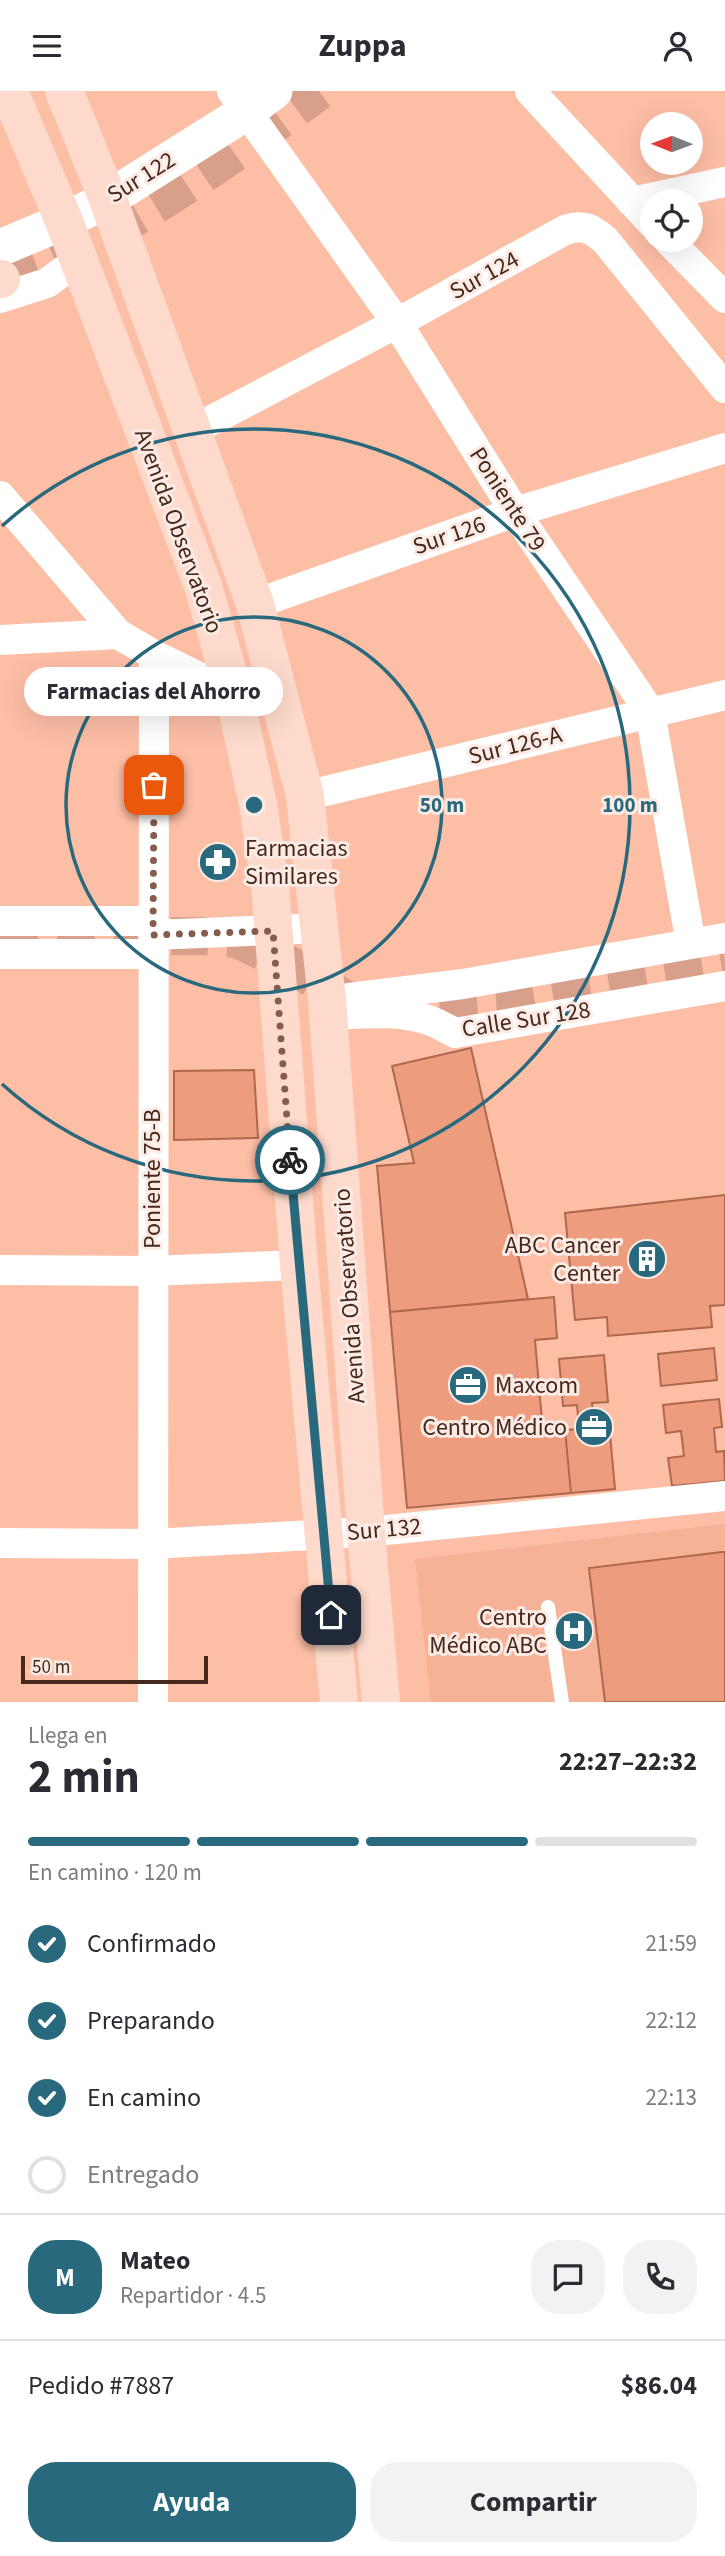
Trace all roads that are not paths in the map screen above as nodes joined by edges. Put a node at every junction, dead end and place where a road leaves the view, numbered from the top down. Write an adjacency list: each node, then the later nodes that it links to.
1 (9, 91): 9 (main road, Avenida Observatorio)
2 (64, 91): 6 (main road, Avenida Observatorio)
3 (530, 91): 7 (street)
4 (251, 98): 6 (street, Sur 122); 15 (street, Poniente 79)
5 (725, 182): 7 (street)
6 (108, 199): 9 (street, Sur 122); 17 (main road, Avenida Observatorio)
7 (632, 202): 8 (street)
8 (640, 210)
9 (64, 221): 10 (street, Sur 122); 12 (main road, Avenida Observatorio)
10 (0, 248)
11 (680, 252): 14 (street)
12 (78, 260): 13 (street); 25 (main road, Avenida Observatorio)
13 (0, 298)
14 (725, 298)
15 (397, 323): 16 (street, Sur 124); 17 (street, Sur 124); 20 (street, Poniente 79)
16 (725, 388)
17 (194, 430): 21 (main road, Avenida Observatorio)
18 (725, 448): 20 (street, Sur 126)
19 (0, 496): 22 (street)
20 (515, 512): 21 (street, Sur 126); 27 (street, Poniente 79)
21 (255, 604): 28 (main road, Avenida Observatorio)
22 (118, 634): 23 (street); 24 (street)
23 (0, 640)
24 (154, 655): 25 (street); 32 (street, Poniente 75-B)
25 (234, 694): 31 (main road, Avenida Observatorio)
26 (725, 695): 27 (street, Sur 126-A)
27 (650, 712): 28 (street, Sur 126-A); 34 (street, Poniente 79)
28 (305, 796): 30 (main road, Avenida Observatorio)
29 (0, 921): 32 (street)
30 (320, 928): 31 (street); 38 (main road, Avenida Observatorio)
31 (273, 931): 32 (street); 40 (main road, Avenida Observatorio)
32 (153, 934): 35 (street); 42 (street, Poniente 75-B)
33 (725, 938): 34 (street, Calle Sur 128)
34 (691, 944): 36 (street, Calle Sur 128)
35 (0, 954)
36 (463, 984): 38 (street, Calle Sur 128); 39 (street)
37 (725, 986): 39 (street, Calle Sur 128)
38 (327, 1007): 39 (street, Calle Sur 128); 44 (main road, Avenida Observatorio)
39 (455, 1033)
40 (299, 1265): 42 (street); 45 (main road, Avenida Observatorio)
41 (0, 1270): 42 (street)
42 (152, 1271): 47 (street, Poniente 75-B)
43 (725, 1496): 44 (street, Sur 132)
44 (366, 1532): 45 (street, Sur 132); 51 (main road, Avenida Observatorio)
45 (323, 1534): 47 (street, Sur 132); 50 (main road, Avenida Observatorio)
46 (0, 1543): 47 (street, Sur 132)
47 (152, 1544): 49 (street, Poniente 75-B)
48 (548, 1607): 52 (lane)
49 (152, 1702)
50 (339, 1702)
51 (382, 1702)
52 (562, 1702)

